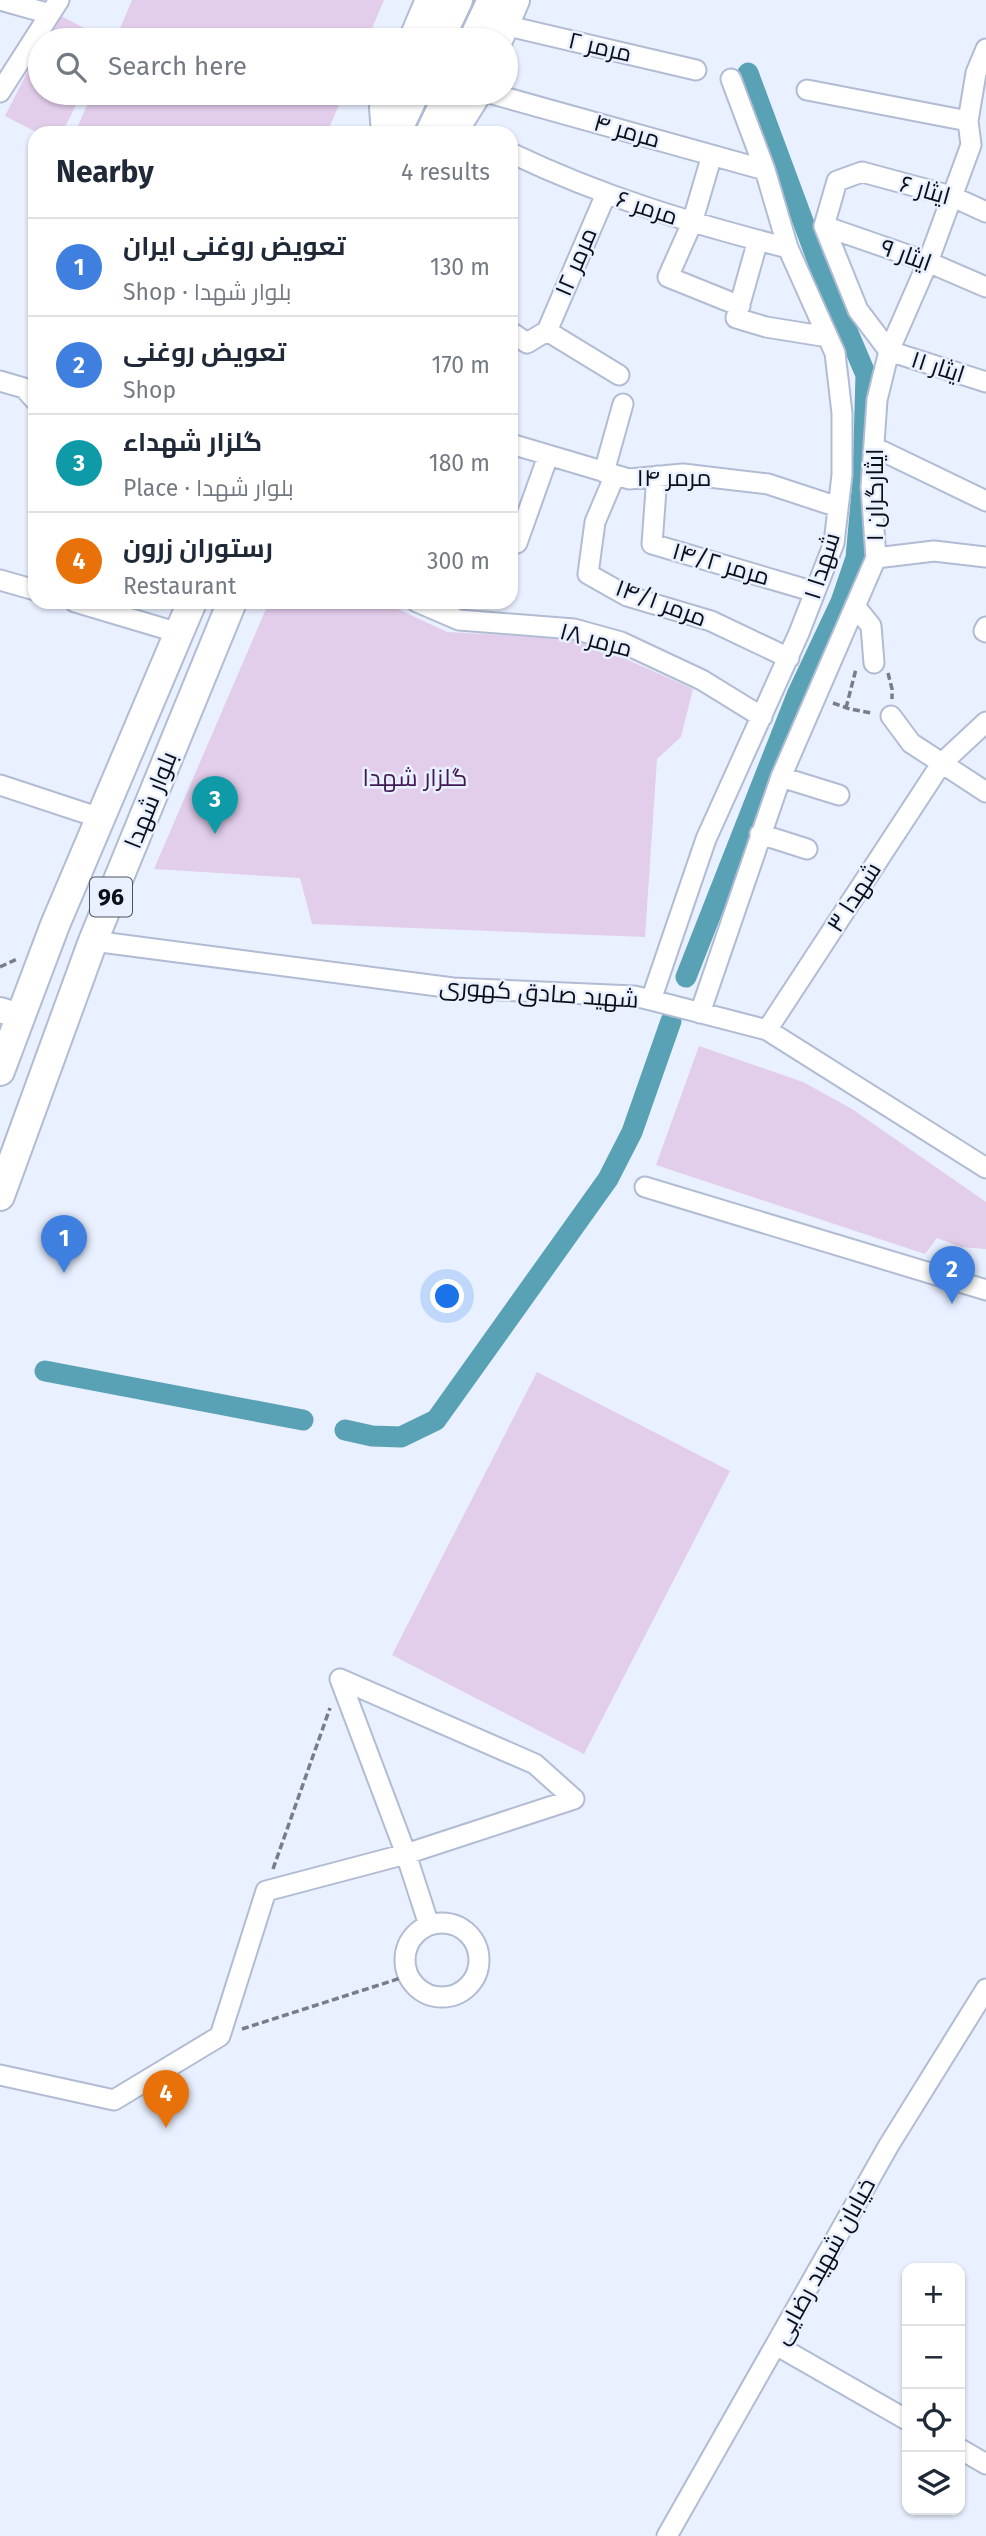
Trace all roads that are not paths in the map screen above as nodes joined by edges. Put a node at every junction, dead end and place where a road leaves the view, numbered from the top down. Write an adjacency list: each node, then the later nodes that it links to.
1 (0, 0): 4 (street)
2 (430, 0): 7 (highway)
3 (458, 0): 8 (highway)
4 (55, 7): 6 (street)
5 (502, 16): 9 (highway); 12 (street, مرمر ۲)
6 (41, 28)
7 (418, 28)
8 (445, 28)
9 (488, 28)
10 (28, 49): 15 (street)
11 (986, 49): 21 (street, ایثارگران ۱)
12 (696, 70)
13 (731, 79): 29 (street, شهدا ۱)
14 (807, 90): 21 (street)
15 (0, 92)
16 (518, 101): 27 (street, مرمر ۴)
17 (385, 105): 22 (highway)
18 (409, 105): 23 (highway)
19 (449, 105): 24 (highway)
20 (469, 105): 25 (highway)
21 (968, 121): 26 (street, ایثارگران ۱)
22 (385, 126)
23 (399, 126)
24 (450, 126)
25 (454, 126)
26 (979, 149): 31 (street, ایثارگران ۱)
27 (712, 155): 29 (street, مرمر ۴); 33 (street)
28 (518, 156): 30 (street, مرمر ۶)
29 (765, 170): 36 (street, شهدا ۱)
30 (606, 194): 33 (street, مرمر ۶); 40 (street, مرمر ۱۲)
31 (951, 196): 32 (street, ایثار ۶); 34 (street, ایثار ۶); 37 (street, ایثارگران ۱)
32 (986, 212)
33 (692, 223): 35 (street, مرمر ۶); 39 (street)
34 (824, 226): 37 (street, ایثار ۹); 43 (street)
35 (758, 240): 36 (street, مرمر ۶); 39 (street)
36 (788, 248): 42 (street, شهدا ۱)
37 (928, 262): 38 (street, ایثار ۹); 43 (street, ایثارگران ۱)
38 (986, 287)
39 (740, 306): 42 (street)
40 (547, 331): 41 (street); 44 (street)
41 (518, 337)
42 (828, 337): 55 (street, شهدا ۱)
43 (890, 351): 46 (street, ایثار ۱۱); 50 (street, ایثارگران ۱)
44 (619, 374)
45 (0, 381): 47 (street)
46 (986, 382)
47 (28, 392)
48 (624, 404): 52 (street)
49 (518, 446): 51 (street, مرمر ۱۴)
50 (874, 447): 54 (street); 58 (street, ایثارگران ۱)
51 (548, 456): 52 (street, مرمر ۱۴); 56 (street)
52 (610, 474): 53 (street, مرمر ۱۴); 70 (street, مرمر ۱۴/۱)
53 (657, 476): 55 (street, مرمر ۱۴); 61 (street, مرمر ۱۴/۲)
54 (986, 501)
55 (838, 507): 61 (street, شهدا ۱)
56 (518, 540)
57 (986, 557): 58 (street)
58 (876, 558): 62 (street, ایثارگران ۱)
59 (0, 580): 60 (street)
60 (28, 588)
61 (815, 592): 70 (street, شهدا ۱)
62 (855, 606): 71 (street); 76 (street, ایثارگران ۱)
63 (98, 609): 69 (street)
64 (189, 609): 69 (highway, بلوار شهدا / 96)
65 (229, 609): 83 (highway, بلوار شهدا / 96)
66 (443, 609): 73 (street, مرمر ۱۸)
67 (986, 627): 68 (street)
68 (986, 632)
69 (179, 633): 80 (highway, بلوار شهدا / 96)
70 (789, 658): 73 (street, شهدا ۱)
71 (874, 663)
72 (891, 716): 75 (street)
73 (762, 717): 84 (street, شهدا ۱)
74 (986, 722): 75 (street, شهدا ۳)
75 (941, 764): 78 (street); 87 (street, شهدا ۳)
76 (780, 777): 79 (street); 81 (street, ایثارگران ۱)
77 (0, 785): 80 (street)
78 (986, 792)
79 (839, 795)
80 (100, 818): 85 (highway, بلوار شهدا / 96)
81 (760, 834): 82 (street); 86 (street, ایثارگران ۱)
82 (807, 849)
83 (93, 941): 84 (street, شهید صادق کهوری); 91 (highway, بلوار شهدا / 96)
84 (651, 1000): 86 (street, شهید صادق کهوری)
85 (10, 1013): 88 (highway, بلوار شهدا / 96)
86 (700, 1013): 87 (street, شهید صادق کهوری)
87 (767, 1030): 89 (street, شهید صادق کهوری)
88 (0, 1071)
89 (986, 1168)
90 (645, 1186): 92 (street)
91 (0, 1196)
92 (986, 1290)
93 (406, 1854): 93 (street); 94 (street); 96 (street)
94 (429, 1925): 94 (street)
95 (986, 1989): 97 (street, خیابان شهید رضایی)
96 (0, 2075)
97 (776, 2345): 98 (street); 101 (street, خیابان شهید رضایی)
98 (902, 2417)
99 (965, 2452): 100 (street)
100 (986, 2464)
101 (667, 2536)

